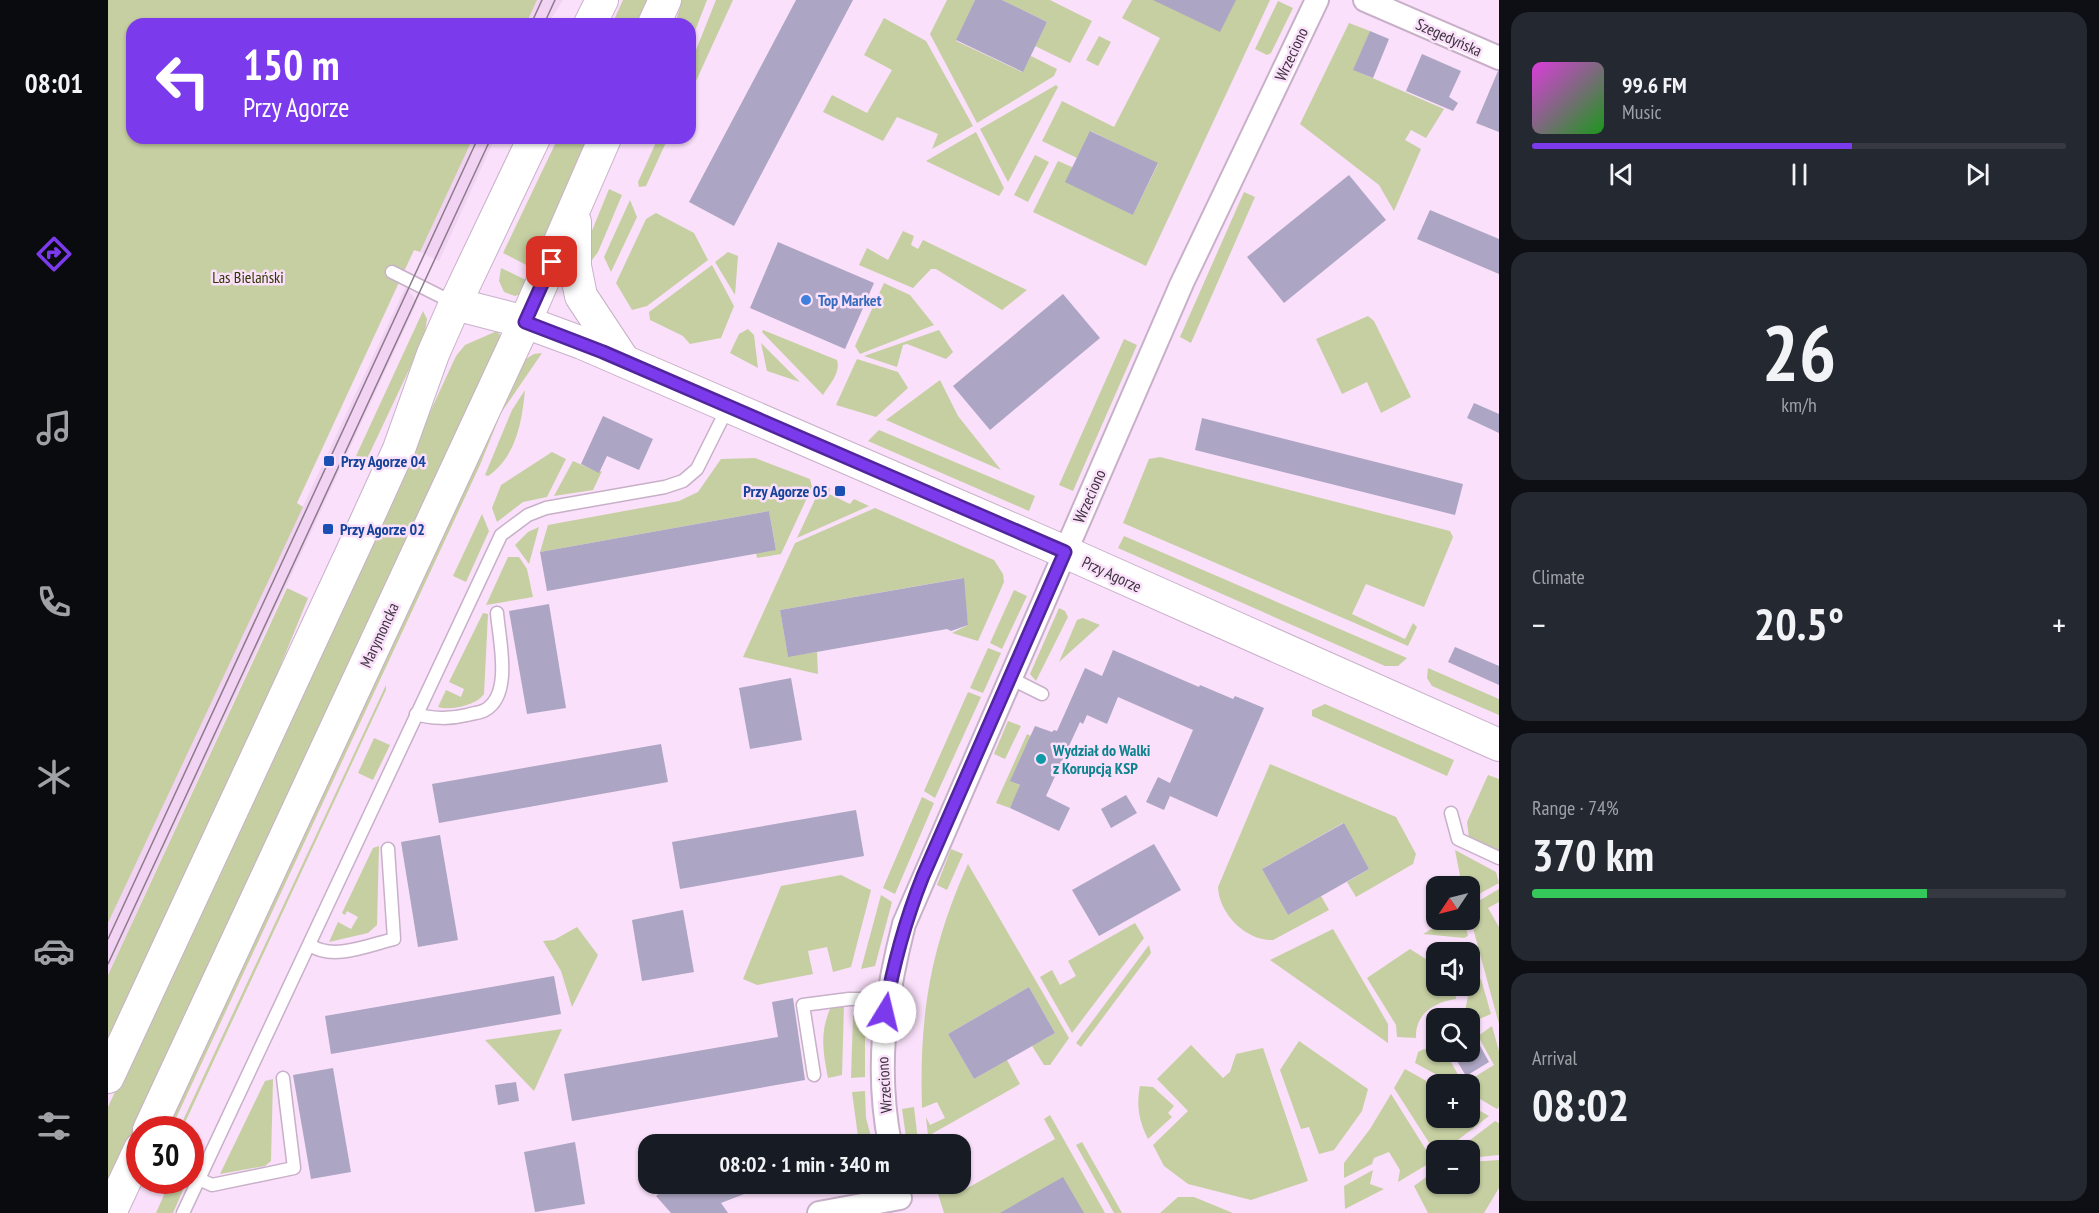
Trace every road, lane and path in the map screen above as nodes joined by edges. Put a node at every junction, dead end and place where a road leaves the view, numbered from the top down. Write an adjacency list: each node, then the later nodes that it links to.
1 (602, 0): 5 (main road)
2 (665, 0): 6 (main road)
3 (1317, 0): 16 (street, Wrzeciono)
4 (1365, 0): 7 (street, Szegedyńska)
5 (593, 18)
6 (657, 18)
7 (1499, 58)
8 (531, 144): 12 (main road)
9 (602, 144): 10 (main road, Marymoncka)
10 (575, 209): 13 (main road, Marymoncka); 14 (main road)
11 (392, 272): 12 (lane)
12 (455, 304): 13 (main road, Przy Agorze); 28 (main road)
13 (525, 322): 14 (main road, Przy Agorze); 30 (main road, Marymoncka)
14 (624, 361): 15 (main road, Przy Agorze)
15 (728, 407): 16 (main road, Przy Agorze); 20 (lane)
16 (1065, 552): 18 (street, Wrzeciono); 21 (main road, Przy Agorze)
17 (497, 613): 20 (lane)
18 (1010, 678): 19 (lane); 26 (street, Wrzeciono)
19 (1042, 694)
20 (416, 714): 25 (lane)
21 (1499, 745)
22 (1451, 813): 24 (lane)
23 (388, 849): 25 (lane)
24 (1499, 858)
25 (310, 945): 32 (lane)
26 (887, 999): 27 (lane); 31 (street, Wrzeciono)
27 (814, 1075)
28 (108, 1077)
29 (283, 1078): 34 (lane)
30 (156, 1116)
31 (889, 1134)
32 (204, 1168)
33 (126, 1179): 37 (main road)
34 (204, 1181)
35 (192, 1194): 38 (lane)
36 (900, 1198): 39 (street)
37 (110, 1213)
38 (183, 1213)
39 (819, 1213)

